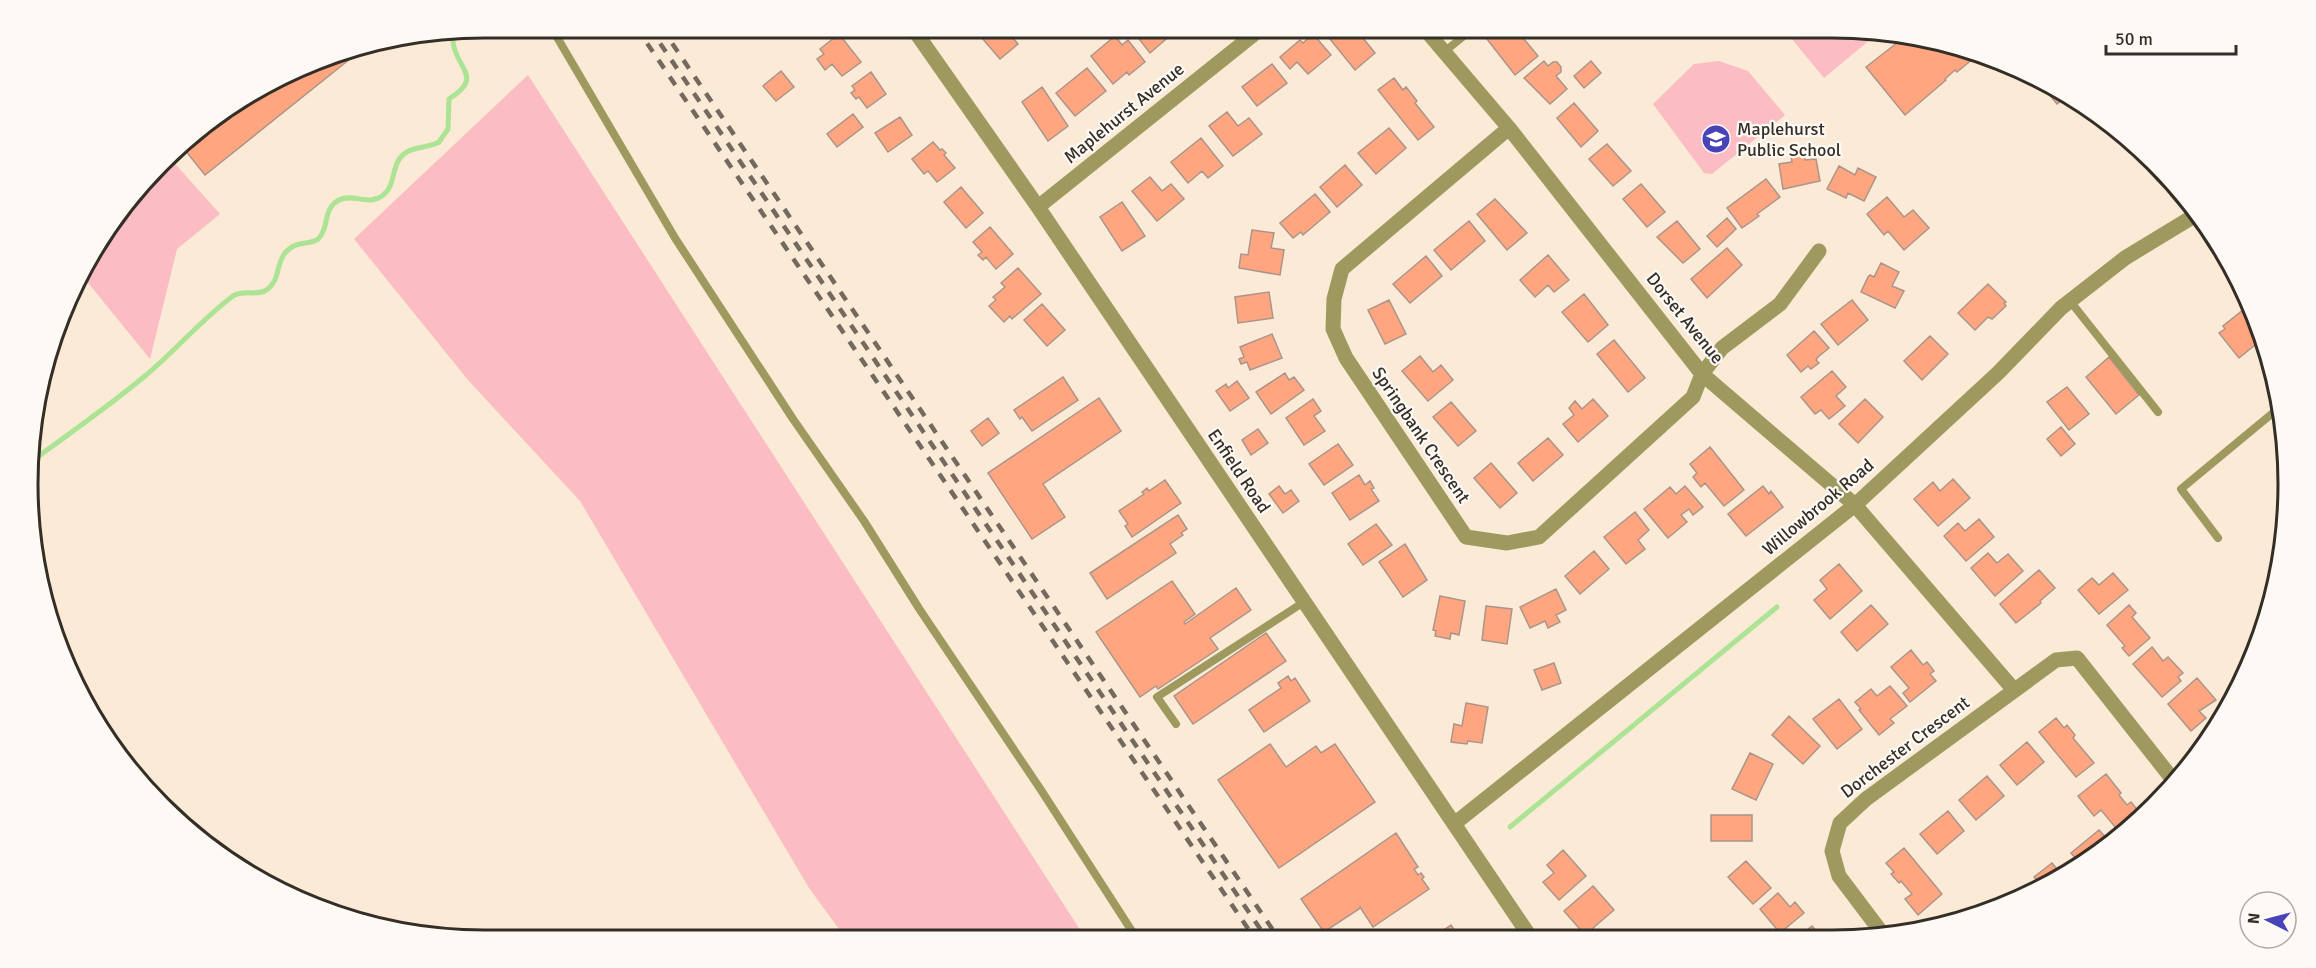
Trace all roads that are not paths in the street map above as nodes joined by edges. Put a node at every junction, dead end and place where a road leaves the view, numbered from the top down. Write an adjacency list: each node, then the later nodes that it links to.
1 (557, 38): 23 (lane)
2 (920, 38): 8 (street, Enfield Road)
3 (1249, 38): 8 (street, Maplehurst Avenue)
4 (1432, 38): 6 (street, Dorset Avenue)
5 (1461, 38): 6 (lane)
6 (1444, 52): 7 (street, Dorset Avenue)
7 (1509, 128): 12 (street, Dorset Avenue); 12 (street, Springbank Crescent)
8 (1038, 207): 17 (street, Enfield Road)
9 (2190, 218): 11 (street, Willowbrook Road)
10 (1818, 251): 12 (street, Springbank Crescent)
11 (2070, 301): 13 (lane); 15 (street, Willowbrook Road)
12 (1702, 374): 15 (street, Dorset Avenue)
13 (2158, 412)
14 (2273, 413): 16 (lane)
15 (1855, 505): 18 (street, Dorset Avenue); 21 (street, Willowbrook Road)
16 (2218, 538)
17 (1304, 602): 19 (lane); 21 (street, Enfield Road)
18 (2014, 690): 20 (street, Dorchester Crescent); 22 (street, Dorchester Crescent)
19 (1176, 724)
20 (2170, 776)
21 (1454, 824): 24 (street, Enfield Road)
22 (1878, 928)
23 (1131, 930)
24 (1526, 930)

